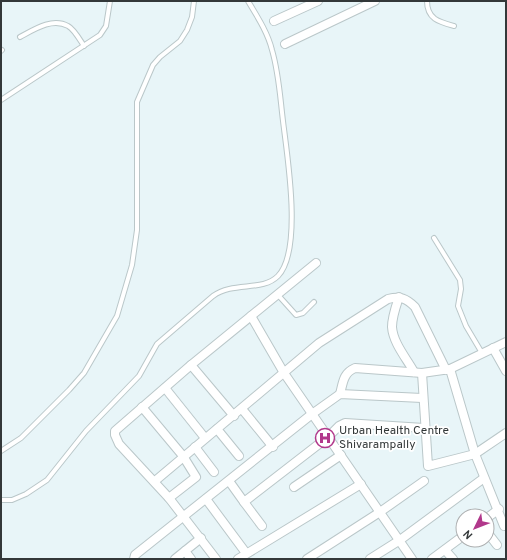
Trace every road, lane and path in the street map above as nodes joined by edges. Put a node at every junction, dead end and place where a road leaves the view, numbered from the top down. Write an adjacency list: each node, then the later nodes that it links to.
1 (110, 1): 11 (lane)
2 (194, 1): 41 (lane)
3 (248, 1): 55 (lane)
4 (318, 1): 7 (street)
5 (375, 1): 10 (street)
6 (427, 1): 8 (lane)
7 (274, 21)
8 (454, 26)
9 (20, 37): 11 (lane)
10 (285, 44)
11 (84, 46): 12 (lane)
12 (1, 100)
13 (434, 238): 21 (lane)
14 (316, 263): 15 (street)
15 (277, 294): 17 (lane); 18 (street)
16 (399, 297): 23 (street); 25 (street); 26 (street)
17 (314, 302)
18 (251, 316): 22 (street); 25 (street)
19 (506, 342): 20 (street)
20 (493, 348): 21 (street); 24 (street)
21 (482, 353): 23 (street)
22 (190, 365): 27 (street); 33 (street)
23 (448, 369): 26 (street); 42 (street)
24 (506, 371)
25 (284, 373): 31 (street); 32 (street)
26 (418, 373): 28 (street); 29 (street)
27 (165, 388): 30 (street); 38 (street)
28 (340, 394): 29 (street); 32 (street)
29 (422, 398): 34 (street)
30 (142, 407): 44 (street); 48 (street)
31 (242, 409): 33 (street); 40 (street)
32 (312, 414): 37 (street); 40 (street)
33 (234, 416): 35 (street)
34 (424, 428): 37 (street); 42 (street)
35 (217, 429): 38 (street); 45 (street)
36 (506, 433): 42 (street)
37 (328, 436): 43 (street); 56 (street)
38 (205, 438): 39 (street)
39 (195, 447): 44 (street); 46 (street)
40 (273, 447): 49 (street)
41 (1, 452)
42 (475, 454): 47 (street)
43 (341, 455): 51 (street); 52 (street)
44 (184, 456): 48 (street); 53 (street)
45 (239, 456)
46 (214, 472)
47 (484, 478): 57 (street); 64 (street)
48 (155, 481): 53 (street)
49 (229, 481): 54 (street); 56 (street)
50 (424, 481): 59 (street)
51 (361, 484): 59 (street); 70 (street)
52 (294, 487)
53 (169, 498): 60 (street)
54 (206, 499): 60 (street); 70 (street)
55 (2, 500)
56 (244, 502): 62 (street)
57 (498, 509): 58 (street); 61 (street)
58 (495, 511)
59 (380, 512): 64 (street); 76 (street)
60 (182, 517): 63 (street); 71 (street)
61 (506, 525)
62 (262, 526)
63 (201, 538): 69 (street); 74 (street)
64 (400, 540): 77 (street); 78 (street)
65 (455, 542): 68 (street)
66 (495, 542): 67 (street)
67 (497, 545)
68 (445, 550): 79 (street); 80 (street)
69 (185, 551): 72 (street); 73 (street)
70 (246, 553): 75 (street)
71 (134, 559)
72 (175, 559)
73 (191, 559)
74 (216, 559)
75 (238, 559)
76 (306, 559)
77 (370, 559)
78 (412, 559)
79 (432, 559)
80 (453, 559)

